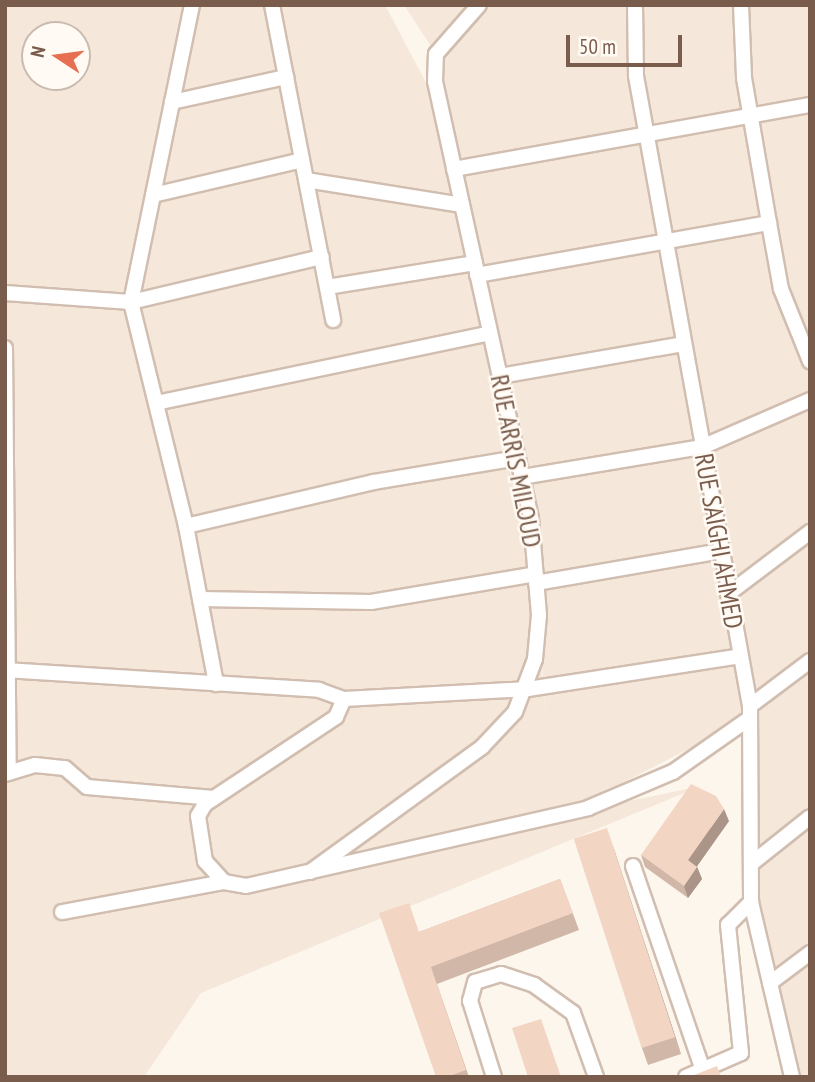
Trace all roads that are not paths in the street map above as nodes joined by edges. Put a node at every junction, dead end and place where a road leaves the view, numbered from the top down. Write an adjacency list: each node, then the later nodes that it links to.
1 (192, 5): 7 (street)
2 (272, 5): 6 (street)
3 (479, 5): 12 (street, RUE ARRIS MILOUD)
4 (635, 5): 10 (street, RUE SAIGHI AHMED)
5 (741, 5): 9 (street)
6 (286, 77): 7 (street); 11 (street)
7 (172, 102): 14 (street)
8 (810, 105): 9 (street)
9 (749, 115): 10 (street); 16 (street)
10 (646, 134): 12 (street); 17 (street, RUE SAIGHI AHMED)
11 (302, 160): 13 (street); 14 (street)
12 (454, 169): 15 (street, RUE ARRIS MILOUD)
13 (306, 180): 15 (street); 18 (street)
14 (153, 195): 22 (street)
15 (462, 205): 19 (street, RUE ARRIS MILOUD)
16 (769, 223): 17 (street); 27 (street)
17 (664, 240): 19 (street); 25 (street, RUE SAIGHI AHMED)
18 (322, 257): 20 (street); 22 (street)
19 (476, 269): 20 (street); 24 (street, RUE ARRIS MILOUD)
20 (327, 287): 23 (street)
21 (5, 293): 22 (street)
22 (131, 302): 30 (street)
23 (333, 320)
24 (490, 333): 28 (street, RUE ARRIS MILOUD); 30 (street)
25 (683, 344): 28 (street); 31 (street, RUE SAIGHI AHMED)
26 (5, 348): 34 (street)
27 (810, 361)
28 (499, 376): 32 (street, RUE ARRIS MILOUD)
29 (810, 400): 31 (street)
30 (156, 403): 35 (street)
31 (702, 447): 33 (street); 37 (street, RUE SAIGHI AHMED)
32 (518, 458): 33 (street, RUE ARRIS MILOUD); 35 (street)
33 (522, 477): 38 (street, RUE ARRIS MILOUD)
34 (8, 507): 43 (street)
35 (186, 526): 40 (street)
36 (810, 532): 39 (street)
37 (721, 551): 38 (street); 39 (street, RUE SAIGHI AHMED)
38 (536, 578): 40 (street); 45 (street, RUE ARRIS MILOUD)
39 (728, 594): 41 (street, RUE SAIGHI AHMED)
40 (200, 599): 44 (street)
41 (740, 656): 45 (street); 47 (street, RUE SAIGHI AHMED)
42 (810, 661): 47 (street)
43 (8, 670): 44 (street); 48 (street)
44 (216, 684): 46 (street)
45 (528, 689): 46 (street); 53 (street, RUE ARRIS MILOUD)
46 (344, 699): 49 (street)
47 (750, 712): 51 (street, RUE SAIGHI AHMED); 53 (street)
48 (7, 774): 49 (street)
49 (214, 798): 54 (street)
50 (810, 817): 51 (street)
51 (751, 864): 55 (street, RUE SAIGHI AHMED)
52 (632, 866): 59 (street)
53 (306, 875): 54 (street)
54 (224, 882): 56 (street)
55 (751, 902): 58 (street, RUE SAIGHI AHMED); 59 (street)
56 (61, 912)
57 (810, 953): 58 (street)
58 (770, 983): 63 (street, RUE SAIGHI AHMED)
59 (703, 1071): 62 (street)
60 (494, 1077): 61 (street)
61 (596, 1077)
62 (686, 1077)
63 (792, 1077)

